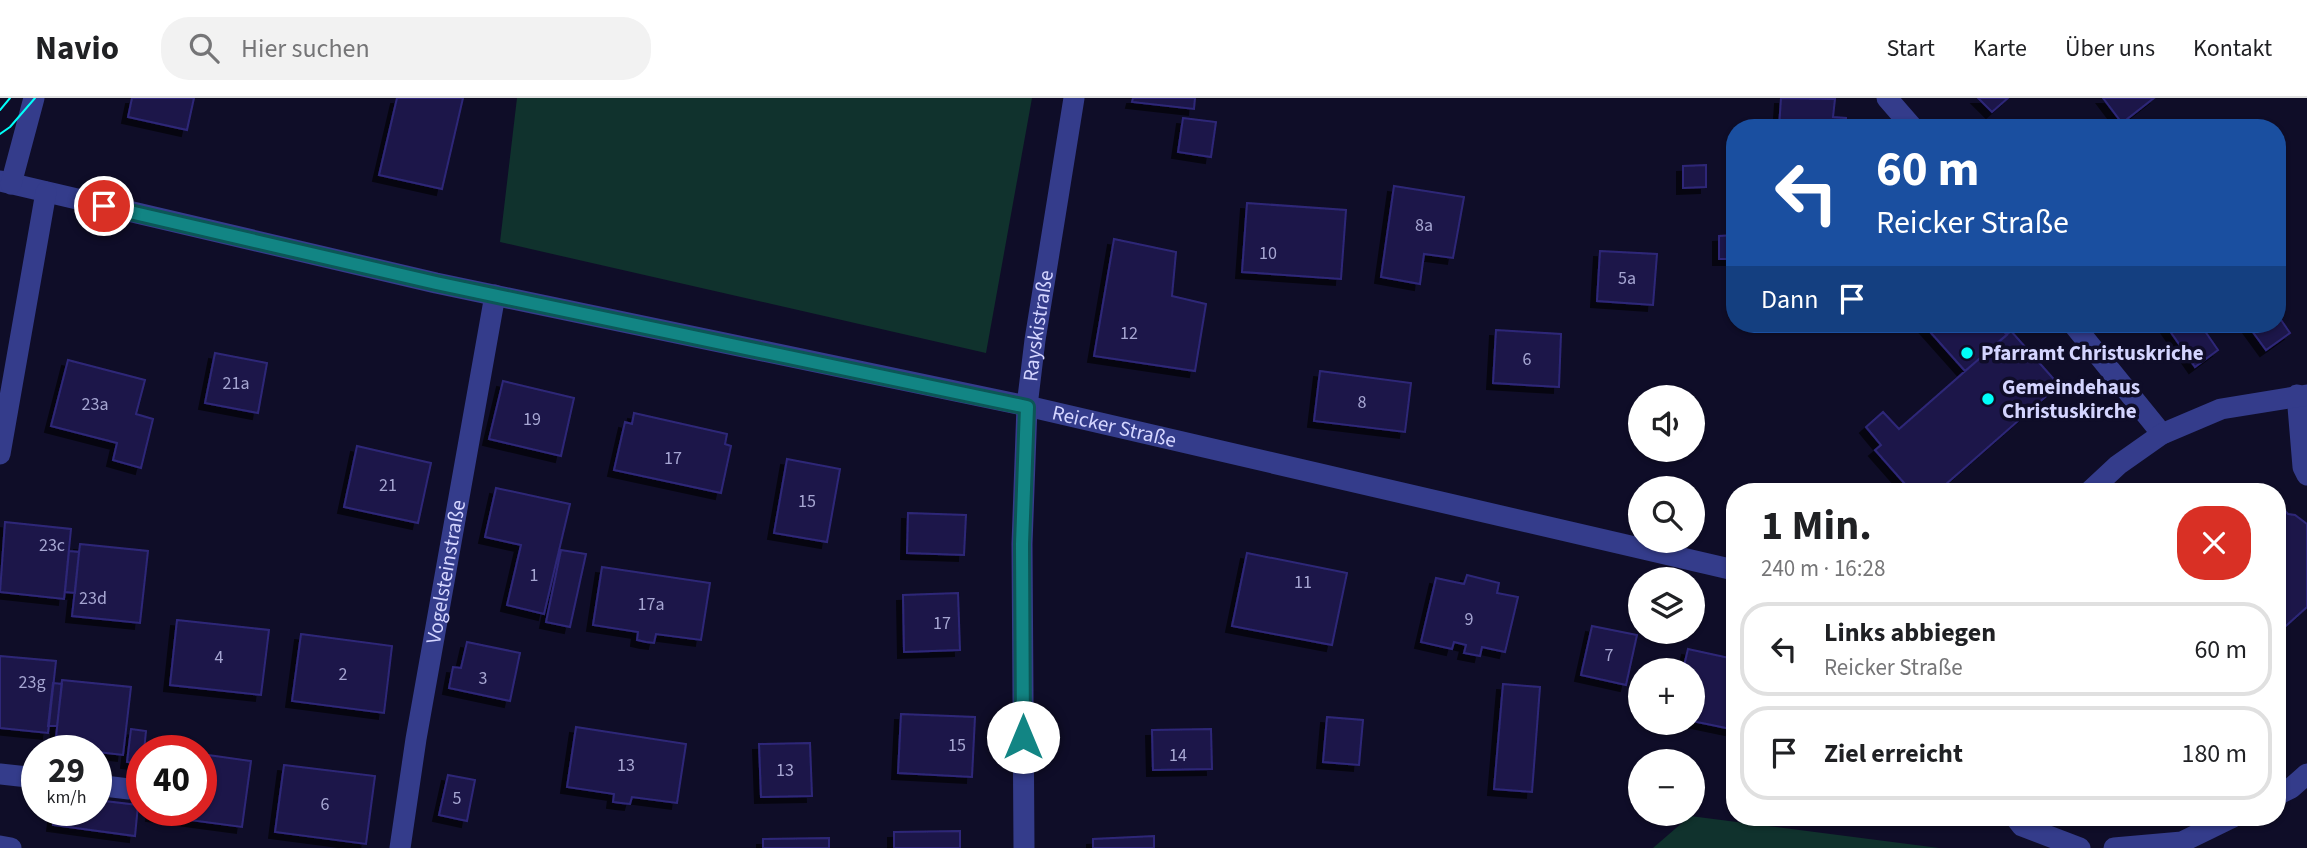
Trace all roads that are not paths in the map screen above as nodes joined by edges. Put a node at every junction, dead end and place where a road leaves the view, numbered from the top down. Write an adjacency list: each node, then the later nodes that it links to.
1 (34, 98): 5 (street)
2 (1074, 98): 10 (street, Rayskistraße)
3 (1887, 98): 4 (street)
4 (1905, 119)
5 (6, 182): 6 (street, Reicker Straße)
6 (46, 192): 7 (street, Reicker Straße); 12 (street)
7 (495, 295): 10 (street, Reicker Straße); 24 (street, Vogelsteinstraße)
8 (2080, 333): 11 (street)
9 (2302, 395): 11 (street); 13 (street)
10 (1027, 407): 15 (street, Reicker Straße); 25 (street, Rayskistraße)
11 (2162, 434): 14 (street)
12 (0, 454)
13 (2307, 475)
14 (2099, 483)
15 (1726, 568)
16 (0, 774): 18 (street)
17 (2307, 774): 19 (street)
18 (21, 776)
19 (2286, 790)
20 (2021, 826): 26 (street)
21 (2214, 826): 27 (street)
22 (0, 846): 23 (street)
23 (11, 848)
24 (400, 848)
25 (1024, 848)
26 (2080, 848)
27 (2114, 848)

